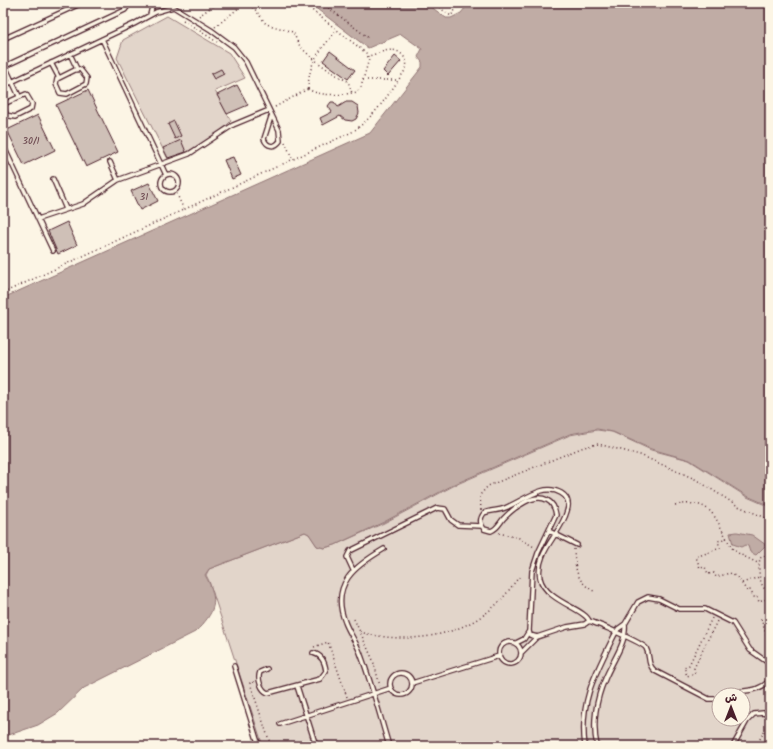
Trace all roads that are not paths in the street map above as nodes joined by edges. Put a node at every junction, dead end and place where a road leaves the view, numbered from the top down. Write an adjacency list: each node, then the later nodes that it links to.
1 (82, 3): 8 (lane)
2 (130, 3): 12 (lane)
3 (154, 3): 6 (lane)
4 (166, 3): 5 (lane)
5 (172, 7): 6 (lane); 18 (lane)
6 (150, 14): 7 (lane)
7 (102, 39): 9 (lane); 22 (lane)
8 (3, 40)
9 (70, 54): 11 (lane); 13 (lane)
10 (3, 62): 12 (lane)
11 (51, 63): 14 (lane); 15 (lane)
12 (4, 67): 15 (lane)
13 (77, 69): 14 (lane); 14 (lane)
14 (59, 78)
15 (12, 81): 16 (lane); 17 (lane)
16 (3, 86)
17 (19, 96): 17 (lane)
18 (269, 110): 19 (lane); 22 (lane)
19 (271, 117): 19 (lane)
20 (3, 145): 27 (lane)
21 (110, 162): 25 (lane)
22 (162, 165): 23 (lane); 25 (lane)
23 (166, 175): 23 (lane)
24 (52, 179): 26 (lane)
25 (118, 180): 26 (lane)
26 (66, 209): 27 (lane)
27 (38, 218): 28 (lane)
28 (53, 251)
29 (482, 526): 30 (lane); 31 (lane); 34 (lane)
30 (549, 531): 31 (lane); 37 (lane)
31 (555, 534): 32 (lane); 35 (lane)
32 (576, 544)
33 (384, 549): 34 (lane)
34 (353, 570): 53 (lane)
35 (589, 621): 38 (lane); 39 (lane)
36 (626, 624): 38 (lane); 40 (lane); 45 (lane)
37 (529, 631): 39 (lane); 41 (lane)
38 (616, 633): 40 (lane); 61 (lane)
39 (537, 637): 42 (lane)
40 (624, 637): 54 (lane); 62 (lane)
41 (516, 643): 42 (lane); 44 (lane)
42 (522, 652): 44 (lane)
43 (313, 653): 50 (lane)
44 (499, 656): 49 (lane)
45 (770, 664)
46 (234, 666): 58 (lane)
47 (267, 669): 50 (lane)
48 (770, 680): 52 (lane)
49 (412, 683): 51 (lane); 51 (lane)
50 (297, 686): 55 (lane)
51 (391, 688): 53 (lane)
52 (751, 691)
53 (373, 694): 55 (lane); 60 (lane)
54 (711, 699)
55 (306, 715): 57 (lane); 59 (lane)
56 (770, 715): 63 (lane)
57 (280, 724)
58 (259, 746)
59 (316, 746)
60 (389, 746)
61 (585, 746)
62 (597, 746)
63 (733, 746)

